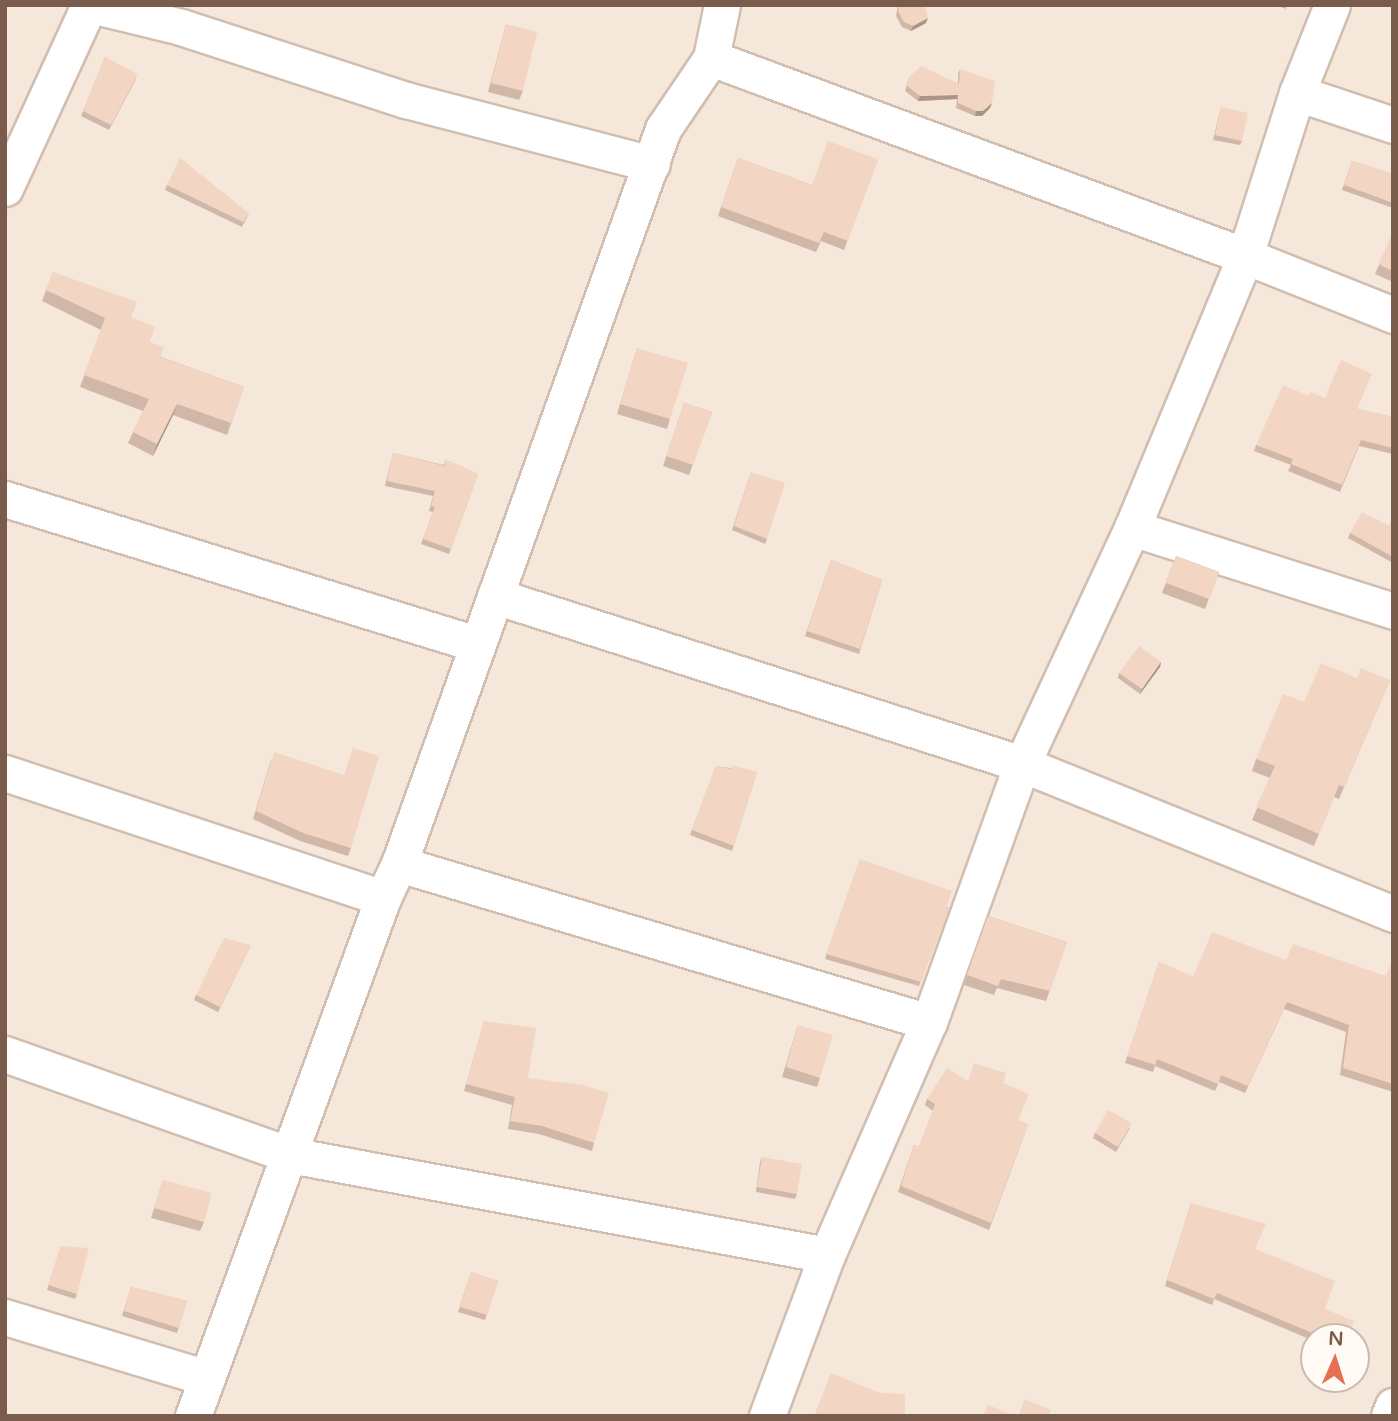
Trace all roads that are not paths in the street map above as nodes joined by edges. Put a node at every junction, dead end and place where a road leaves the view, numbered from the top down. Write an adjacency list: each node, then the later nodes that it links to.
1 (90, 5): 7 (street); 8 (street)
2 (722, 5): 4 (street)
3 (1332, 5): 5 (street)
4 (711, 58): 7 (street); 9 (street)
5 (1297, 93): 6 (street); 9 (street)
6 (1393, 125)
7 (652, 164): 13 (street)
8 (5, 187)
9 (1245, 256): 10 (street); 12 (street)
10 (1393, 315)
11 (5, 499): 15 (street)
12 (1132, 528): 14 (street); 16 (street)
13 (495, 596): 15 (street); 16 (street)
14 (1393, 611)
15 (476, 644): 18 (street)
16 (1023, 764): 20 (street); 21 (street)
17 (5, 773): 19 (street)
18 (399, 864): 19 (street); 21 (street)
19 (383, 898): 23 (street)
20 (1393, 914)
21 (929, 1022): 24 (street)
22 (5, 1054): 23 (street)
23 (290, 1155): 24 (street); 26 (street)
24 (827, 1255): 29 (street)
25 (5, 1317): 26 (street)
26 (207, 1378): 28 (street)
27 (1393, 1406): 30 (street)
28 (192, 1416)
29 (767, 1416)
30 (1390, 1416)

